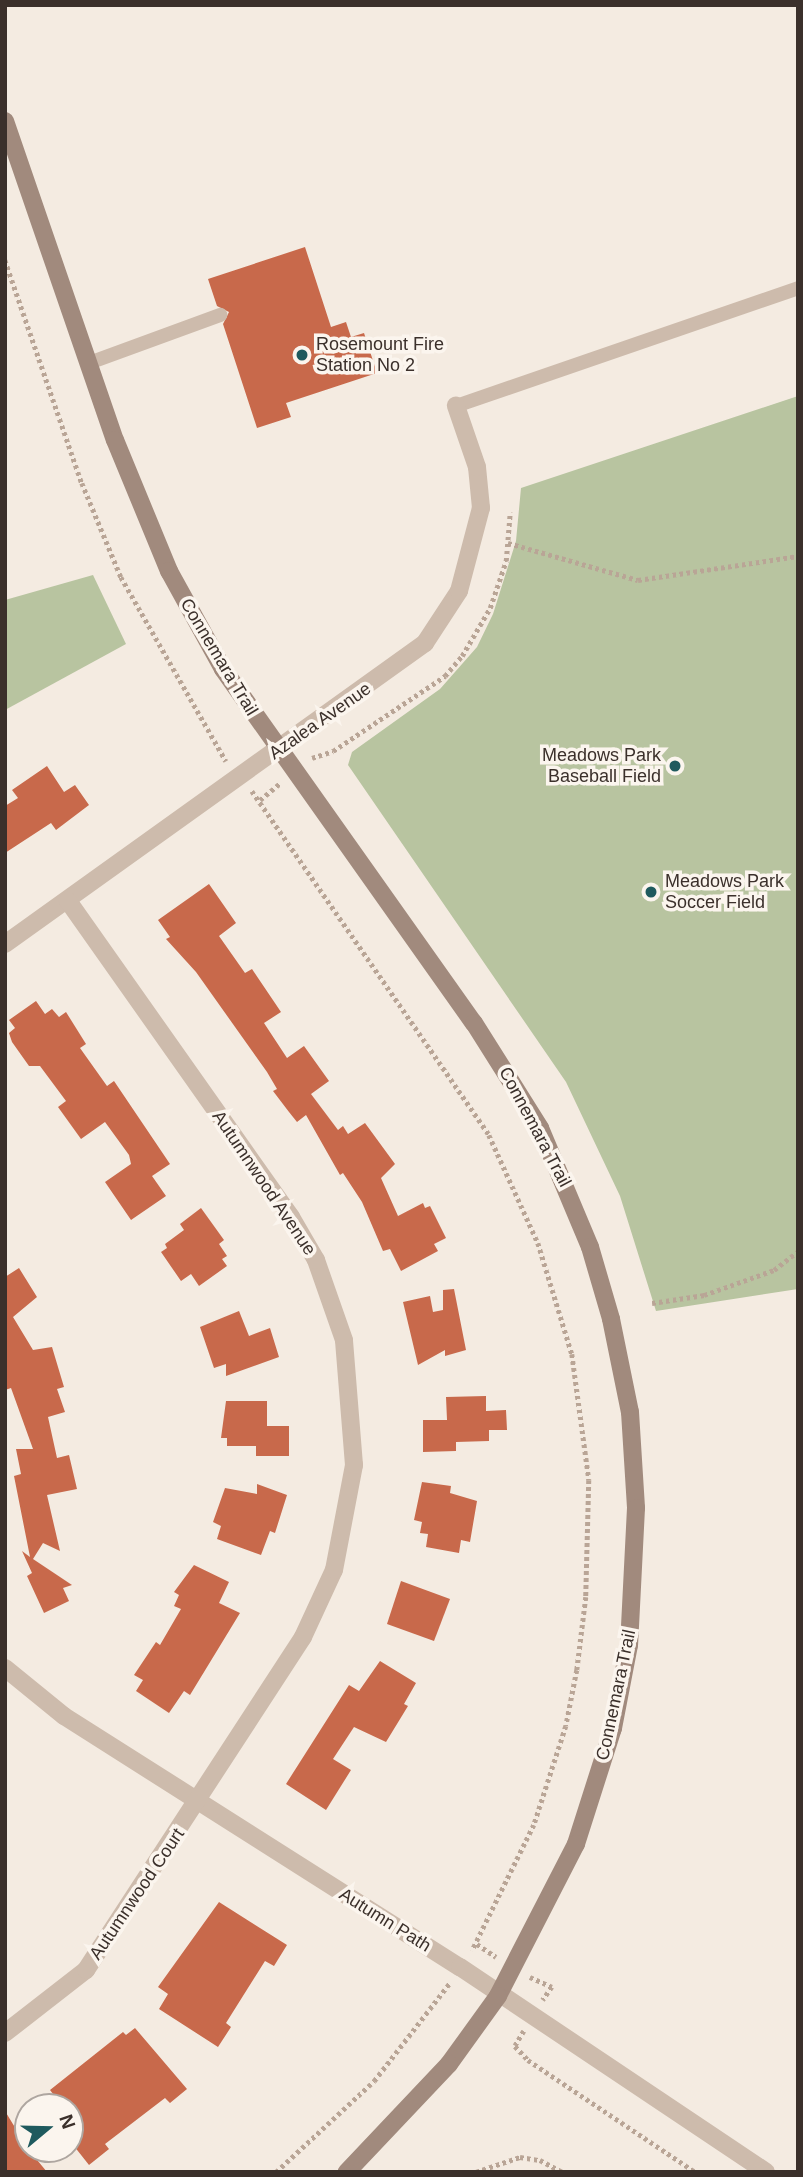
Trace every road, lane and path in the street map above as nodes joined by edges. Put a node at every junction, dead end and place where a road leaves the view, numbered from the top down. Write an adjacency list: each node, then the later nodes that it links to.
1 (5, 121): 5 (street, Connemara Trail)
2 (5, 260): 10 (path)
3 (798, 288): 6 (lane)
4 (220, 315): 5 (lane)
5 (89, 363): 9 (street, Connemara Trail)
6 (456, 406): 9 (street, Azalea Avenue)
7 (508, 543): 8 (path)
8 (798, 556)
9 (278, 750): 10 (street, Azalea Avenue); 18 (street, Connemara Trail)
10 (241, 777): 11 (street, Azalea Avenue); 17 (path)
11 (68, 901): 12 (street, Azalea Avenue); 16 (street, Autumnwood Avenue)
12 (5, 944)
13 (798, 1251): 14 (path)
14 (652, 1303)
15 (5, 1668): 16 (street, Autumn Path)
16 (198, 1802): 17 (street, Autumn Path); 19 (street, Autumnwood Court)
17 (460, 1967): 18 (street, Autumn Path); 21 (path)
18 (498, 1996): 22 (street, Connemara Trail); 26 (street, Autumn Path)
19 (5, 2033)
20 (515, 2046): 25 (path)
21 (276, 2172)
22 (347, 2172)
23 (476, 2172): 24 (path)
24 (564, 2172)
25 (695, 2172)
26 (766, 2172)

